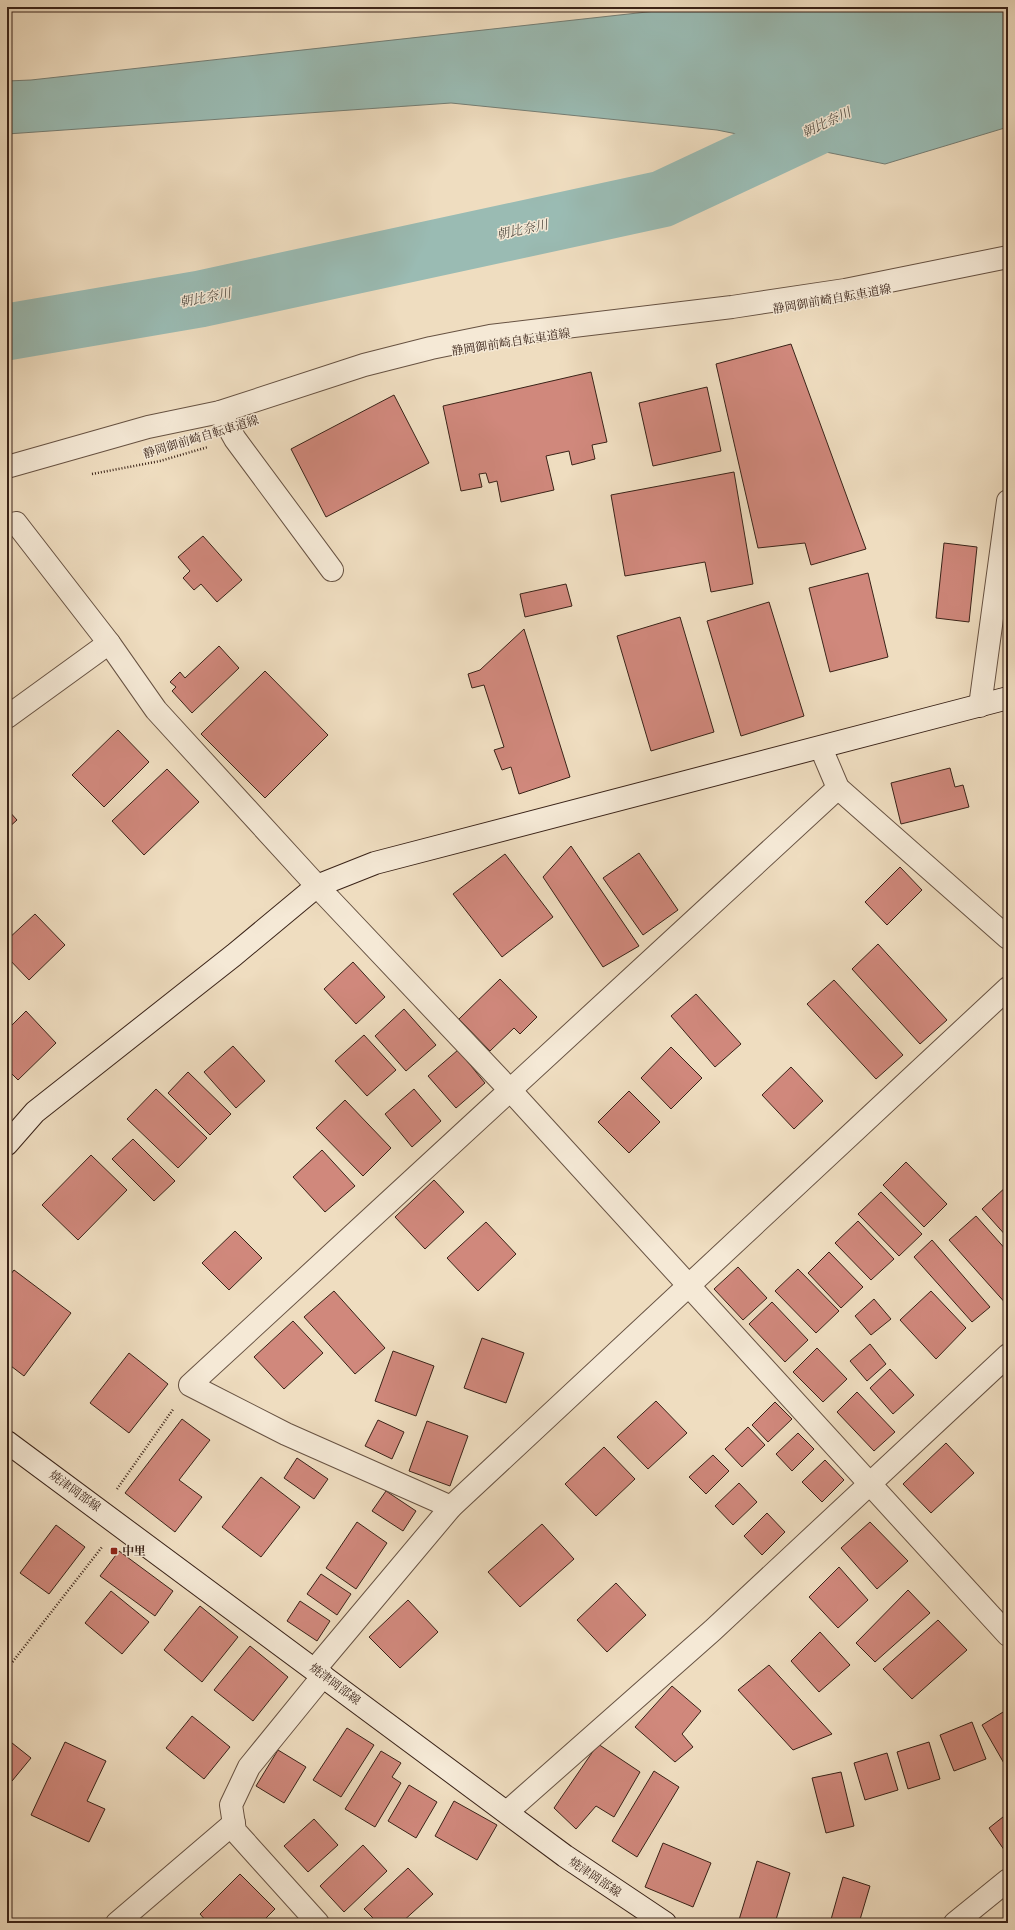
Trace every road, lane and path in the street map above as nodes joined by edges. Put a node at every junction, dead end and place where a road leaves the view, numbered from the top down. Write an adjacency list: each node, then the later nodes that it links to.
1 (1008, 257): 2 (street)
2 (220, 412): 3 (street); 4 (street)
3 (235, 439): 5 (path, 静岡御前崎自転車道線); 8 (street)
4 (7, 467)
5 (86, 475)
6 (1008, 501): 11 (street)
7 (16, 523): 9 (street)
8 (332, 570)
9 (109, 643): 12 (street); 15 (street)
10 (1008, 698): 11 (street)
11 (980, 706): 13 (street)
12 (7, 717)
13 (820, 748): 14 (street); 15 (street)
14 (838, 788): 16 (street); 18 (street)
15 (317, 886): 18 (street); 19 (street)
16 (1008, 938)
17 (1008, 988): 20 (street)
18 (510, 1090): 20 (street); 22 (street)
19 (7, 1144)
20 (688, 1286): 24 (street); 25 (street)
21 (1008, 1355): 24 (street)
22 (190, 1385): 25 (street); 26 (path)
23 (7, 1442): 26 (street, 焼津岡部線)
24 (870, 1484): 28 (street); 31 (street)
25 (451, 1507): 30 (street)
26 (101, 1511): 27 (street, 焼津岡部線)
27 (120, 1524): 29 (path); 30 (street, 焼津岡部線)
28 (1008, 1635)
29 (7, 1669)
30 (319, 1672): 31 (street, 焼津岡部線); 32 (street)
31 (507, 1812): 36 (street, 焼津岡部線)
32 (234, 1823): 34 (street); 35 (street)
33 (1008, 1880): 37 (street)
34 (117, 1923)
35 (318, 1923)
36 (665, 1923)
37 (955, 1923)

